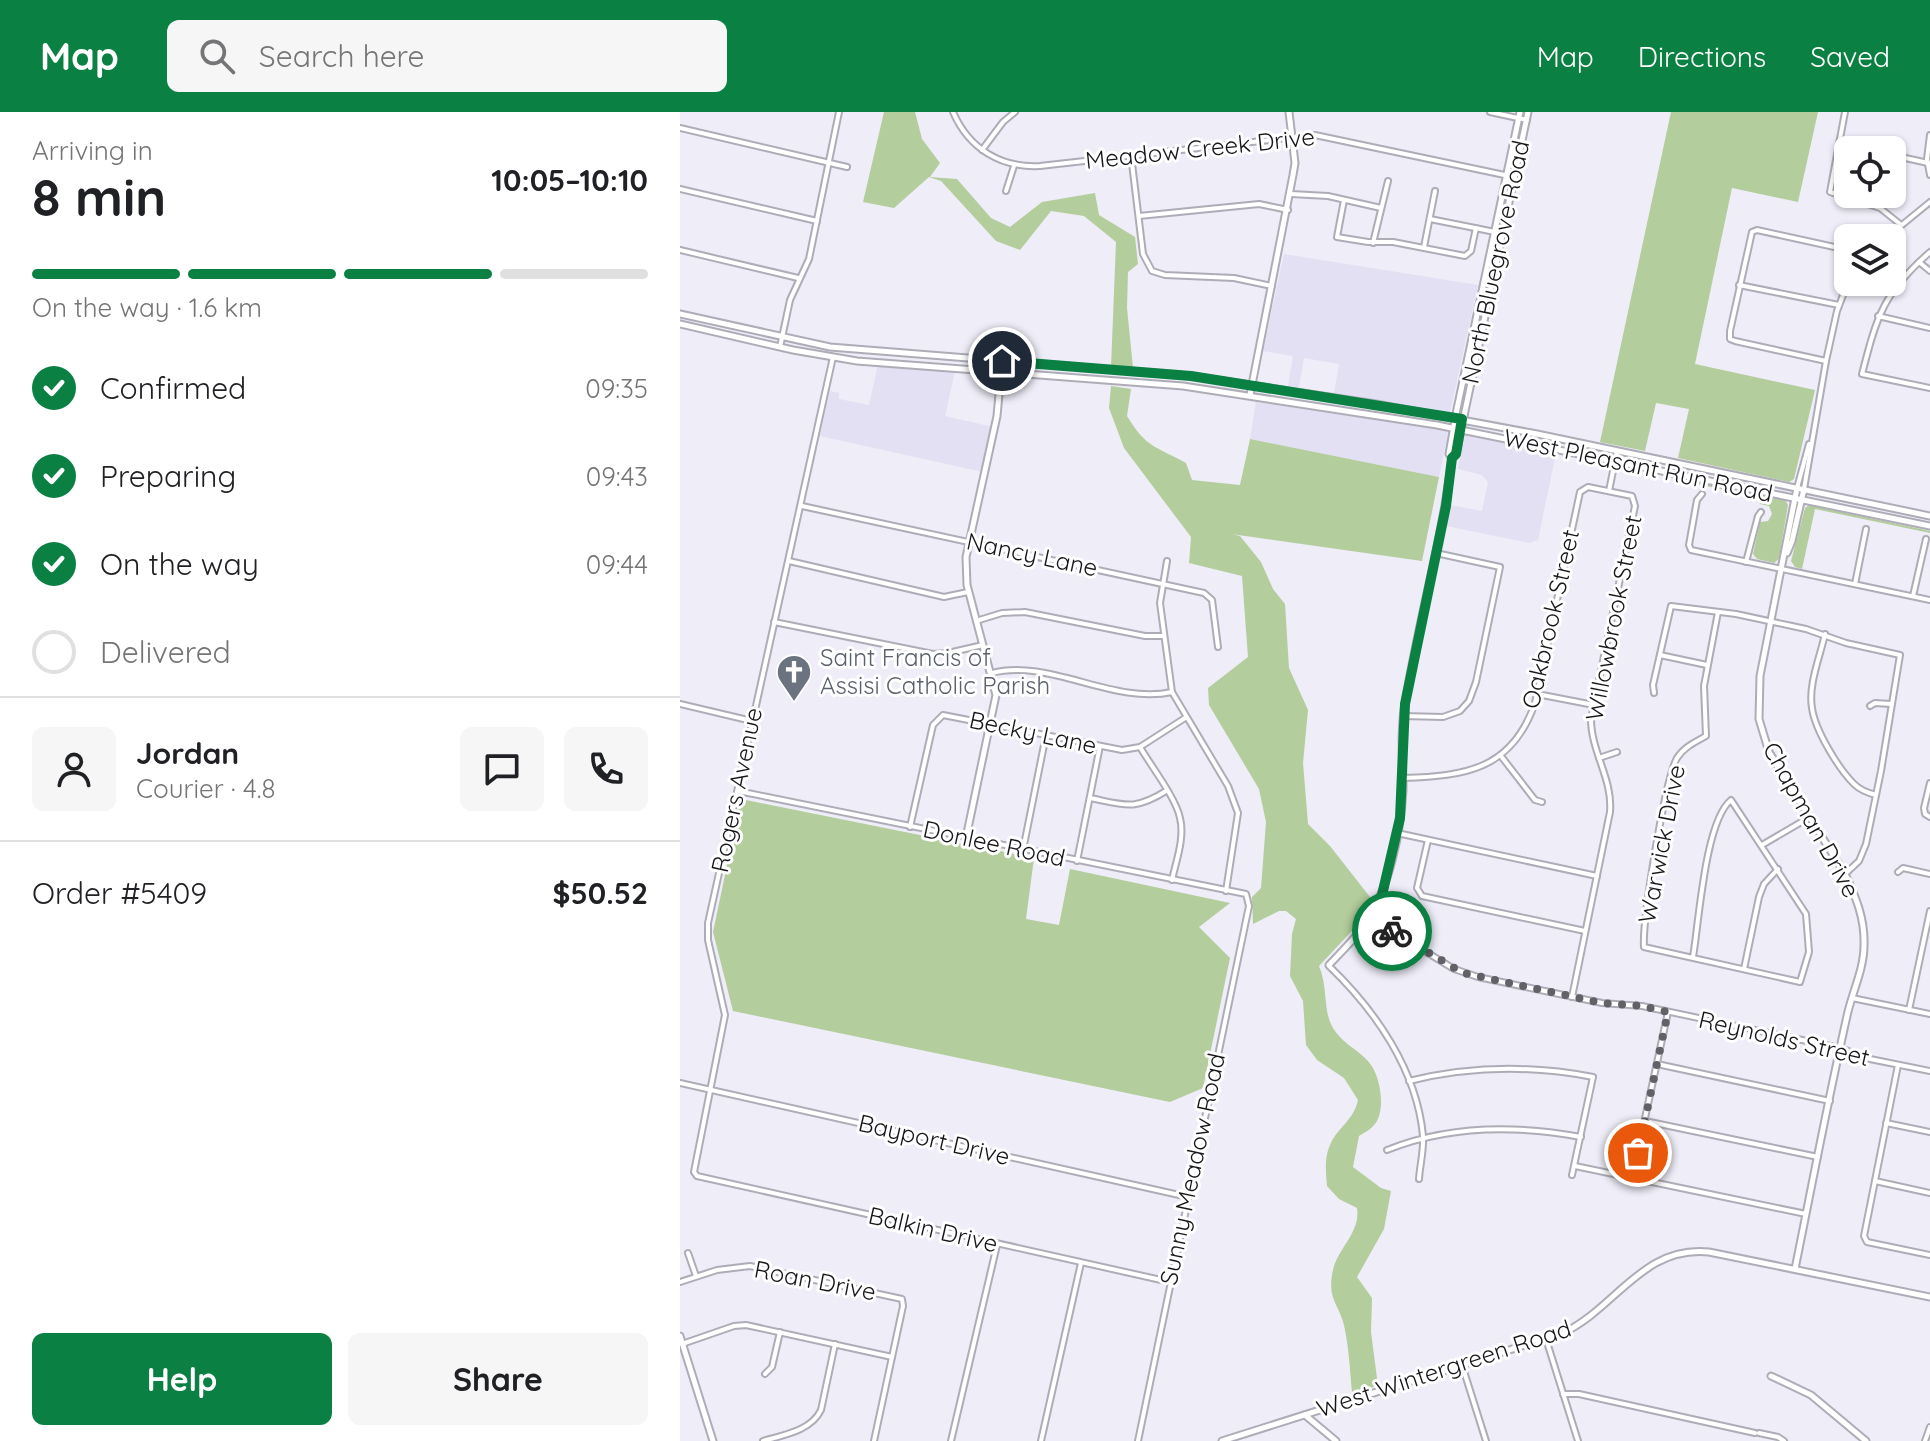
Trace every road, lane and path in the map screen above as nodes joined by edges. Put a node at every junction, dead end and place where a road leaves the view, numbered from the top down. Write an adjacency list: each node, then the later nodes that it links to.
1 (839, 112): 17 (street)
2 (953, 112): 14 (street, Meadow Creek Drive)
3 (1015, 112): 14 (street)
4 (1289, 112): 13 (main road)
5 (1490, 112): 8 (street)
6 (1528, 112): 9 (main road, North Bluegrove Road)
7 (1845, 112): 12 (street)
8 (1520, 115): 9 (street); 22 (main road, North Bluegrove Road)
9 (1527, 120): 24 (main road, North Bluegrove Road)
10 (680, 128): 17 (street)
11 (1930, 135): 18 (street)
12 (1840, 136)
13 (1291, 137): 15 (street, Meadow Creek Drive); 22 (street, Meadow Creek Drive); 29 (main road)
14 (982, 150): 19 (street, Meadow Creek Drive)
15 (1131, 155): 19 (street, Meadow Creek Drive); 36 (street)
16 (1906, 158): 18 (street)
17 (829, 163): 21 (street); 38 (street)
18 (1928, 163): 23 (street)
19 (1014, 166): 27 (street)
20 (1834, 166): 30 (street)
21 (847, 167)
22 (1507, 175): 24 (street, Meadow Creek Drive); 41 (main road, North Bluegrove Road)
23 (1930, 175)
24 (1514, 177): 59 (main road, North Bluegrove Road)
25 (1388, 181): 33 (street)
26 (680, 189): 38 (street)
27 (1006, 191)
28 (1435, 191): 37 (street)
29 (1291, 194): 31 (street); 35 (main road)
30 (1834, 194)
31 (1344, 200): 33 (street); 42 (street)
32 (1930, 202): 39 (street)
33 (1381, 208): 42 (street)
34 (1880, 208): 39 (street)
35 (1288, 210): 36 (street); 51 (main road)
36 (1139, 216): 51 (street)
37 (1430, 219): 40 (street); 44 (street)
38 (817, 221): 49 (street)
39 (1900, 224)
40 (1476, 228): 41 (street); 44 (street)
41 (1495, 232): 59 (main road, North Bluegrove Road)
42 (1373, 243): 44 (street)
43 (1834, 247): 50 (street)
44 (1424, 248)
45 (680, 250): 49 (street)
46 (1930, 252): 47 (street)
47 (1919, 262): 48 (street); 55 (street)
48 (1930, 271)
49 (799, 279): 58 (street)
50 (1739, 285): 53 (street); 65 (street)
51 (1272, 286): 70 (main road)
52 (1843, 296): 53 (street, Chapman Drive)
53 (1839, 306): 65 (street, Chapman Drive)
54 (680, 314): 58 (main road, West Pleasant Run Road)
55 (1878, 316): 57 (street); 71 (street)
56 (680, 324): 60 (main road, West Pleasant Run Road)
57 (1930, 328)
58 (782, 338): 60 (street); 61 (main road, West Pleasant Run Road)
59 (1476, 338): 75 (main road, North Bluegrove Road)
60 (780, 347): 63 (main road, West Pleasant Run Road)
61 (834, 348): 62 (main road, West Pleasant Run Road); 63 (main road)
62 (915, 355): 64 (main road, West Pleasant Run Road); 66 (main road)
63 (833, 357): 66 (main road, West Pleasant Run Road); 88 (street, Rogers Avenue)
64 (1002, 361): 67 (main road, West Pleasant Run Road); 68 (main road)
65 (1826, 361): 83 (street, Chapman Drive)
66 (914, 365): 68 (main road, West Pleasant Run Road)
67 (1081, 368): 69 (main road); 70 (main road, West Pleasant Run Road)
68 (1001, 372): 69 (main road, West Pleasant Run Road); 95 (main road)
69 (1080, 379): 72 (main road, West Pleasant Run Road)
70 (1251, 385): 72 (main road); 73 (main road, West Pleasant Run Road)
71 (1930, 388)
72 (1250, 395): 74 (main road, West Pleasant Run Road)
73 (1376, 404): 74 (main road); 75 (main road, West Pleasant Run Road)
74 (1375, 416): 76 (main road, West Pleasant Run Road)
75 (1459, 419): 76 (main road, North Bluegrove Road); 77 (main road, West Pleasant Run Road)
76 (1457, 428): 78 (main road, West Pleasant Run Road); 96 (main road, North Bluegrove Road)
77 (1537, 434): 78 (main road); 79 (main road, West Pleasant Run Road)
78 (1534, 445): 80 (main road, West Pleasant Run Road)
79 (1617, 451): 80 (street); 81 (main road, West Pleasant Run Road)
80 (1615, 462): 82 (main road, West Pleasant Run Road); 84 (street)
81 (1673, 462): 82 (main road); 83 (main road, West Pleasant Run Road)
82 (1671, 473): 86 (main road, West Pleasant Run Road)
83 (1800, 488): 86 (main road, Chapman Drive); 87 (main road, West Pleasant Run Road)
84 (1609, 491): 119 (street, Oakbrook Street); 122 (street, Willowbrook Street)
85 (1702, 494): 99 (street)
86 (1798, 499): 90 (main road, West Pleasant Run Road); 100 (main road, Chapman Drive)
87 (1879, 505): 90 (main road); 91 (main road, West Pleasant Run Road)
88 (802, 506): 95 (street, Nancy Lane); 97 (street, Rogers Avenue)
89 (1761, 512): 99 (street)
90 (1877, 516): 92 (main road, West Pleasant Run Road)
91 (1930, 516)
92 (1930, 526)
93 (1866, 529): 102 (street)
94 (1926, 539): 104 (street)
95 (969, 541): 101 (street, Nancy Lane); 103 (main road)
96 (1436, 553): 124 (main road, North Bluegrove Road); 124 (street)
97 (789, 561): 103 (street); 108 (street, Rogers Avenue)
98 (1167, 561): 101 (street)
99 (1746, 562): 100 (street)
100 (1783, 569): 102 (street); 109 (main road, Chapman Drive)
101 (1162, 584): 111 (street); 113 (street, Nancy Lane)
102 (1855, 584): 104 (street)
103 (968, 592): 107 (main road)
104 (1913, 596): 105 (street)
105 (1930, 600)
106 (1718, 612): 109 (street); 114 (street); 115 (street, Warwick Drive)
107 (976, 621): 111 (street); 112 (main road)
108 (774, 622): 112 (street); 126 (street, Rogers Avenue)
109 (1772, 622): 110 (street); 141 (main road, Chapman Drive)
110 (1825, 634): 121 (street); 138 (street)
111 (1164, 636): 117 (street)
112 (983, 645): 116 (main road)
113 (1218, 647)
114 (1660, 655): 115 (street); 118 (street)
115 (1707, 665): 161 (street, Warwick Drive)
116 (992, 673): 117 (street); 127 (main road)
117 (1172, 692): 125 (street)
118 (1654, 693)
119 (1537, 694): 122 (street); 132 (street, Oakbrook Street)
120 (680, 704): 126 (street)
121 (1891, 704): 123 (street); 138 (street)
122 (1594, 705): 133 (street, Willowbrook Street)
123 (1870, 706)
124 (1403, 716): 134 (main road, North Bluegrove Road)
125 (1185, 718): 130 (street); 156 (street)
126 (752, 721): 136 (street, Rogers Avenue)
127 (989, 724): 128 (street, Becky Lane); 143 (street, Becky Lane); 145 (main road)
128 (1046, 735): 129 (street, Becky Lane); 148 (street)
129 (1100, 746): 130 (street, Becky Lane); 139 (street)
130 (1140, 747): 137 (street)
131 (1617, 752): 133 (street)
132 (1501, 756): 134 (street, Oakbrook Street); 140 (street)
133 (1599, 758): 154 (street, Willowbrook Street)
134 (1403, 778): 144 (main road, North Bluegrove Road)
135 (1930, 783): 142 (street)
136 (738, 791): 143 (street, Donlee Road); 175 (street, Rogers Avenue)
137 (1166, 791): 139 (street); 155 (street)
138 (1876, 795): 152 (street)
139 (1090, 798): 149 (street)
140 (1542, 802)
141 (1810, 817): 147 (street); 152 (main road, Chapman Drive)
142 (1930, 817)
143 (910, 827): 145 (street, Donlee Road)
144 (1397, 833): 146 (street); 159 (main road, North Bluegrove Road)
145 (966, 838): 148 (street, Donlee Road)
146 (1428, 840): 154 (street); 160 (street)
147 (1762, 845): 150 (street); 161 (street)
148 (1023, 850): 149 (street, Donlee Road)
149 (1077, 861): 155 (street, Donlee Road)
150 (1778, 869): 163 (street); 163 (street)
151 (1898, 872): 153 (street)
152 (1845, 874): 165 (main road, Chapman Drive)
153 (1930, 874)
154 (1597, 876): 160 (street, Willowbrook Street)
155 (1172, 880): 156 (street, Donlee Road)
156 (1226, 891): 157 (street, Donlee Road)
157 (1248, 897): 191 (street, Sunny Meadow Road)
158 (1930, 911): 166 (street)
159 (1369, 917): 162 (main road); 164 (street, Reynolds Street)
160 (1586, 931): 164 (street, Willowbrook Street)
161 (1693, 957): 163 (street)
162 (1329, 965): 173 (street)
163 (1744, 969)
164 (1572, 997): 167 (street, Reynolds Street)
165 (1852, 998): 166 (street); 169 (main road, Chapman Drive)
166 (1909, 1010): 168 (street)
167 (1668, 1012): 169 (street, Reynolds Street); 170 (street)
168 (1930, 1014)
169 (1840, 1048): 171 (street, Reynolds Street); 176 (main road, Chapman Drive)
170 (1657, 1064): 176 (street); 177 (street)
171 (1898, 1065): 172 (street, Reynolds Street); 178 (street)
172 (1930, 1071)
173 (1409, 1081): 180 (street); 181 (street)
174 (680, 1083): 175 (street, Bayport Drive)
175 (710, 1090): 186 (street, Rogers Avenue); 191 (street, Bayport Drive)
176 (1830, 1101): 183 (main road, Chapman Drive)
177 (1645, 1121): 183 (street); 187 (street)
178 (1886, 1123): 179 (street); 189 (street)
179 (1930, 1132)
180 (1582, 1138): 181 (street); 184 (street)
181 (1423, 1139): 182 (street); 188 (street)
182 (1387, 1150)
183 (1818, 1157): 192 (main road, Chapman Drive)
184 (1575, 1166): 185 (street); 187 (street)
185 (1572, 1175)
186 (697, 1176): 193 (street, Balkin Drive)
187 (1632, 1178): 192 (street)
188 (1419, 1179)
189 (1875, 1181): 190 (street); 195 (street)
190 (1930, 1193)
191 (1188, 1197): 200 (street, Sunny Meadow Road)
192 (1806, 1214): 197 (main road, Chapman Drive)
193 (997, 1245): 196 (street, Balkin Drive); 219 (street)
194 (688, 1253): 198 (street)
195 (1930, 1255)
196 (1081, 1263): 200 (street, Balkin Drive); 220 (street)
197 (1795, 1269): 201 (main road, West Wintergreen Road); 204 (main road, West Wintergreen Road)
198 (696, 1276): 199 (street, Roan Drive); 207 (street, Roan Drive)
199 (680, 1282)
200 (1170, 1282): 221 (street, Sunny Meadow Road)
201 (1930, 1297)
202 (780, 1332): 205 (street); 206 (street); 209 (street)
203 (680, 1336): 205 (main road)
204 (1546, 1339): 208 (main road, West Wintergreen Road); 211 (street)
205 (682, 1344): 215 (main road)
206 (835, 1344): 207 (street); 214 (street)
207 (892, 1357): 218 (street, Roan Drive)
208 (1462, 1365): 212 (main road, West Wintergreen Road); 224 (street)
209 (765, 1374)
210 (1771, 1376): 227 (main road)
211 (1563, 1394): 225 (street); 226 (street)
212 (1304, 1415): 222 (main road, West Wintergreen Road); 223 (main road)
213 (1930, 1427): 228 (street)
214 (794, 1431): 216 (street); 217 (street)
215 (713, 1441)
216 (763, 1441)
217 (798, 1441)
218 (874, 1441)
219 (951, 1441)
220 (1041, 1441)
221 (1138, 1441)
222 (1222, 1441)
223 (1336, 1441)
224 (1486, 1441)
225 (1578, 1441)
226 (1784, 1441)
227 (1866, 1441)
228 (1925, 1441)

